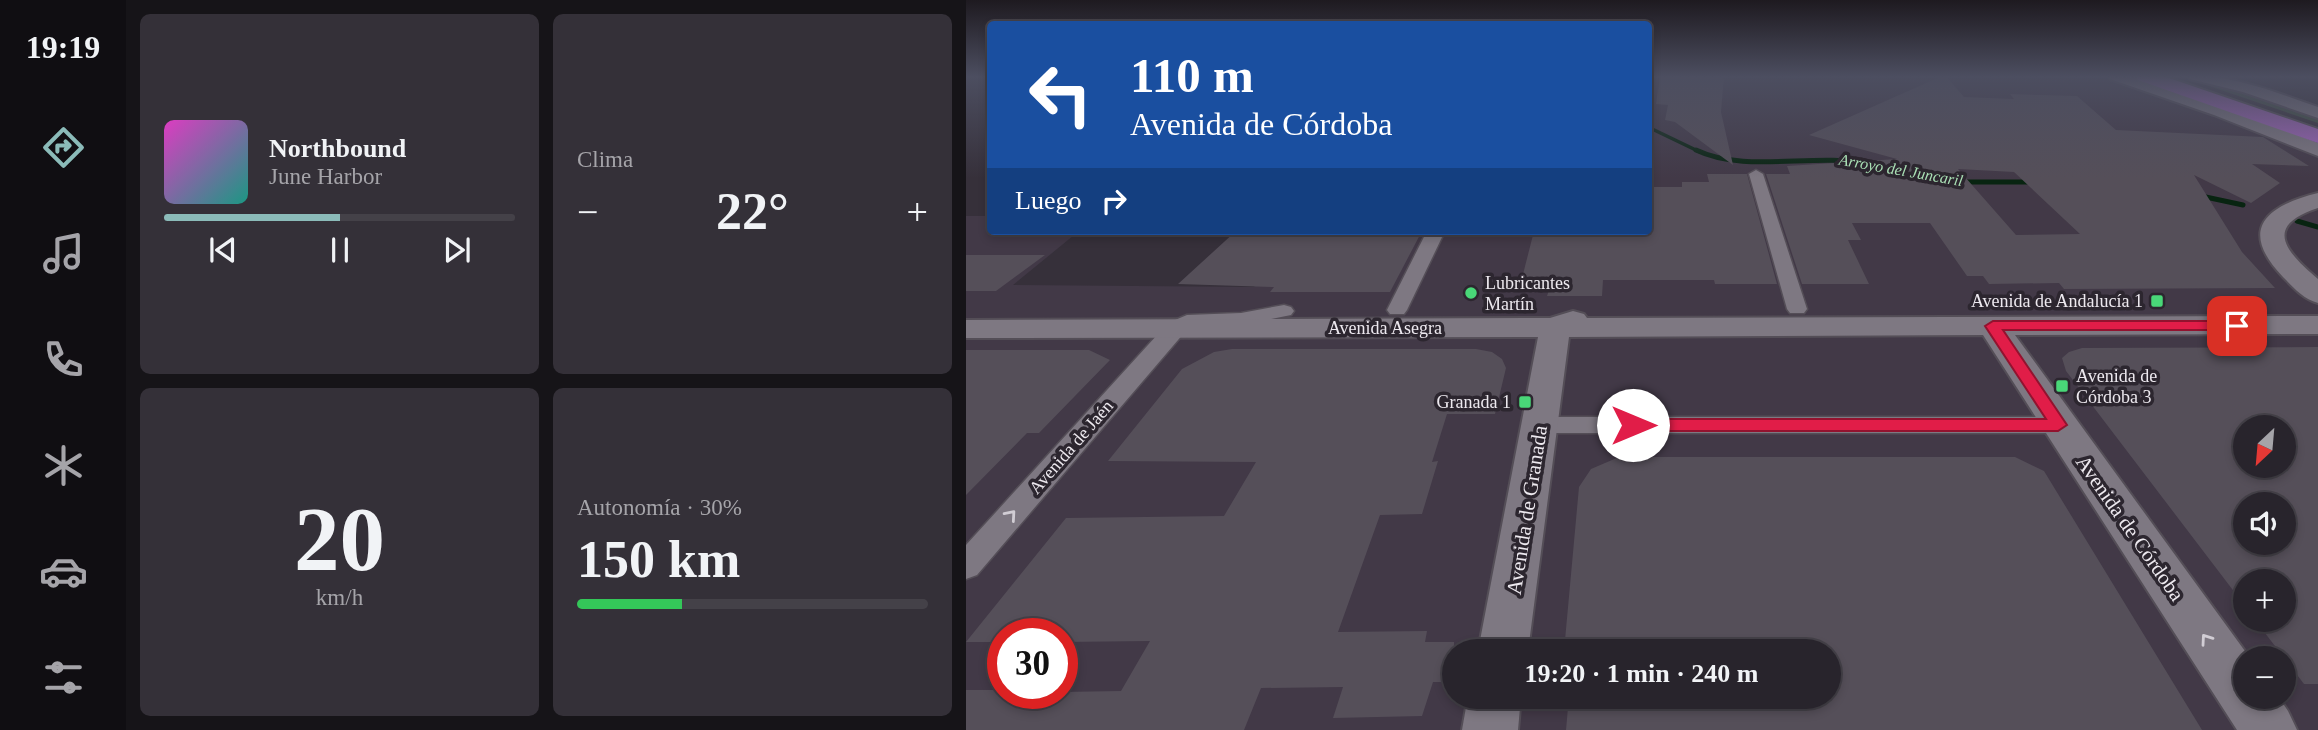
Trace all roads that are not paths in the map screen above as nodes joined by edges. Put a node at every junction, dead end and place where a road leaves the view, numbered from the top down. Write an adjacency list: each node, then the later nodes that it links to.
1 (2217, 110): 6 (street)
2 (2243, 110): 5 (highway)
3 (2265, 110): 4 (highway)
4 (2318, 128)
5 (2318, 136)
6 (2318, 149)
7 (1756, 174): 17 (street)
8 (2318, 200): 10 (street)
9 (1434, 235): 14 (street)
10 (2318, 294)
11 (2318, 308): 13 (street, Avenida Asegra)
12 (1633, 309): 14 (street, Avenida Asegra); 17 (street, Avenida Asegra); 20 (street)
13 (1954, 309): 17 (street, Avenida Asegra); 18 (street)
14 (1397, 310): 15 (street, Avenida Asegra)
15 (1284, 311): 16 (street, Avenida Asegra); 21 (street)
16 (966, 312)
17 (1800, 318): 18 (street, Avenida Asegra); 20 (street, Avenida Asegra)
18 (1993, 326): 19 (street, Avenida Asegra); 24 (street, Avenida de Córdoba)
19 (2318, 326)
20 (1555, 327): 21 (street, Avenida Asegra); 23 (street, Avenida de Granada)
21 (1176, 328): 22 (street, Avenida Asegra); 25 (street, Avenida de Jaén, one-way to 21)
22 (966, 329)
23 (1541, 425): 24 (street); 26 (street, Avenida de Granada)
24 (2058, 425): 27 (street, Avenida de Córdoba, one-way to 24)
25 (966, 566)
26 (1505, 639)
27 (2233, 677)
28 (1493, 709): 30 (street)
29 (2255, 709): 31 (street, Avenida de Córdoba)
30 (1490, 730)
31 (2269, 730)

